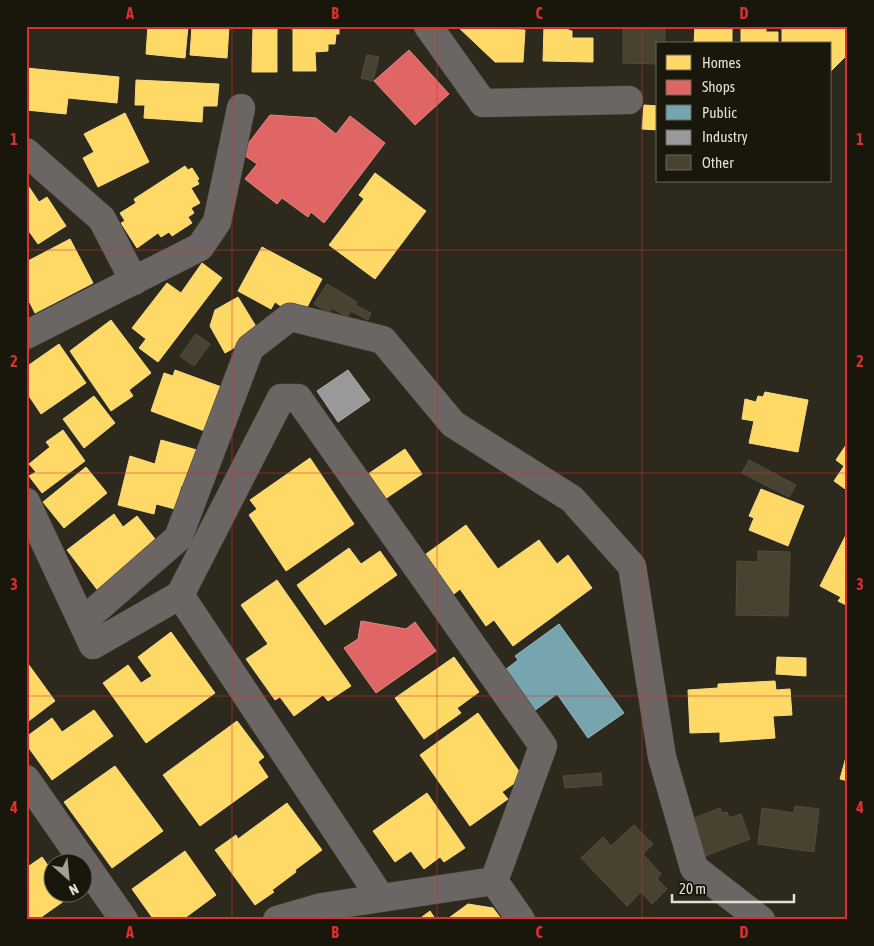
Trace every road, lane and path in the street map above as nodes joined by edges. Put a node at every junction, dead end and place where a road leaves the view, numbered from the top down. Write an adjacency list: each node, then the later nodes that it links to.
1 (428, 26): 2 (street)
2 (629, 100)
3 (241, 108): 5 (street)
4 (26, 152): 5 (street)
5 (134, 281): 6 (street)
6 (26, 335)
7 (26, 502): 9 (street)
8 (180, 595): 9 (street); 11 (street); 12 (street)
9 (82, 622): 16 (street)
10 (26, 779): 13 (street)
11 (494, 881): 12 (street); 15 (street)
12 (381, 898): 14 (street)
13 (124, 920)
14 (277, 920)
15 (521, 920)
16 (761, 920)

